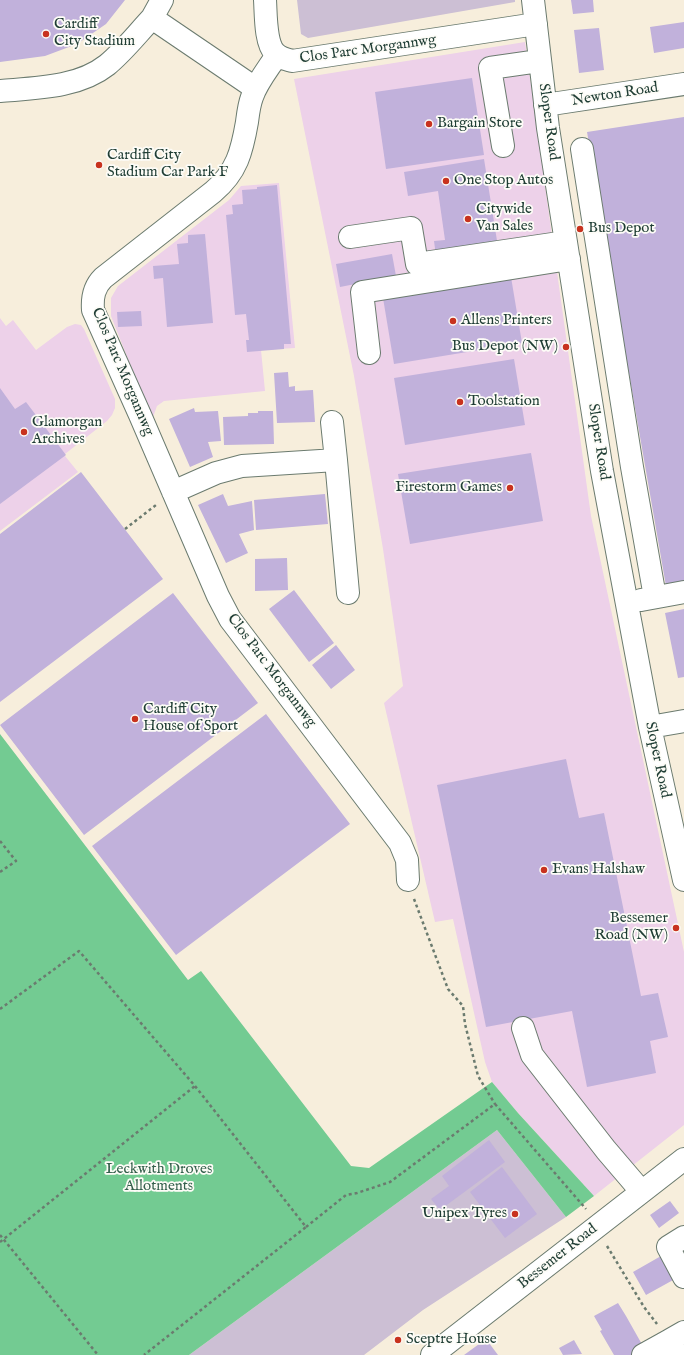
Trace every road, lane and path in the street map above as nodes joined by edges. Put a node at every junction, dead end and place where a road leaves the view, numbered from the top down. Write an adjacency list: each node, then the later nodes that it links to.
1 (265, 0): 5 (street)
2 (532, 0): 4 (street, Sloper Road)
3 (157, 9): 8 (street); 9 (street)
4 (536, 24): 5 (street, Clos Parc Morgannwg); 6 (street, Sloper Road)
5 (277, 55): 8 (street, Clos Parc Morgannwg)
6 (539, 61): 10 (street, Sloper Road); 12 (street)
7 (684, 84): 10 (street, Newton Road)
8 (255, 88): 20 (street, Clos Parc Morgannwg)
9 (0, 91)
10 (545, 105): 11 (street, Sloper Road)
11 (548, 128): 14 (street, Sloper Road); 18 (street)
12 (503, 146)
13 (350, 237): 14 (street)
14 (568, 251): 15 (street); 19 (street, Sloper Road)
15 (369, 353)
16 (332, 422): 17 (street)
17 (336, 460): 20 (street); 23 (street)
18 (638, 466): 19 (street); 24 (street)
19 (602, 471): 25 (street, Sloper Road)
20 (174, 495): 21 (path); 30 (street, Clos Parc Morgannwg)
21 (125, 529)
22 (684, 592): 24 (street)
23 (348, 593)
24 (655, 597): 25 (street)
25 (626, 603): 27 (street, Sloper Road)
26 (684, 721): 27 (street)
27 (650, 727): 31 (street, Sloper Road)
28 (0, 841): 29 (path)
29 (0, 872)
30 (408, 880): 35 (path)
31 (684, 880)
32 (0, 1009): 34 (path)
33 (523, 1028): 37 (street)
34 (195, 1086): 39 (path); 42 (path)
35 (495, 1104): 38 (path); 39 (path)
36 (684, 1159): 37 (street, Bessemer Road)
37 (642, 1191): 38 (street, Bessemer Road)
38 (597, 1226): 45 (path); 48 (street, Bessemer Road)
39 (306, 1227): 47 (path)
40 (0, 1235): 42 (path)
41 (684, 1237): 44 (street)
42 (4, 1239): 43 (path); 46 (path)
43 (0, 1242)
44 (684, 1277)
45 (677, 1342): 49 (street)
46 (98, 1355)
47 (144, 1355)
48 (432, 1355)
49 (643, 1355)

